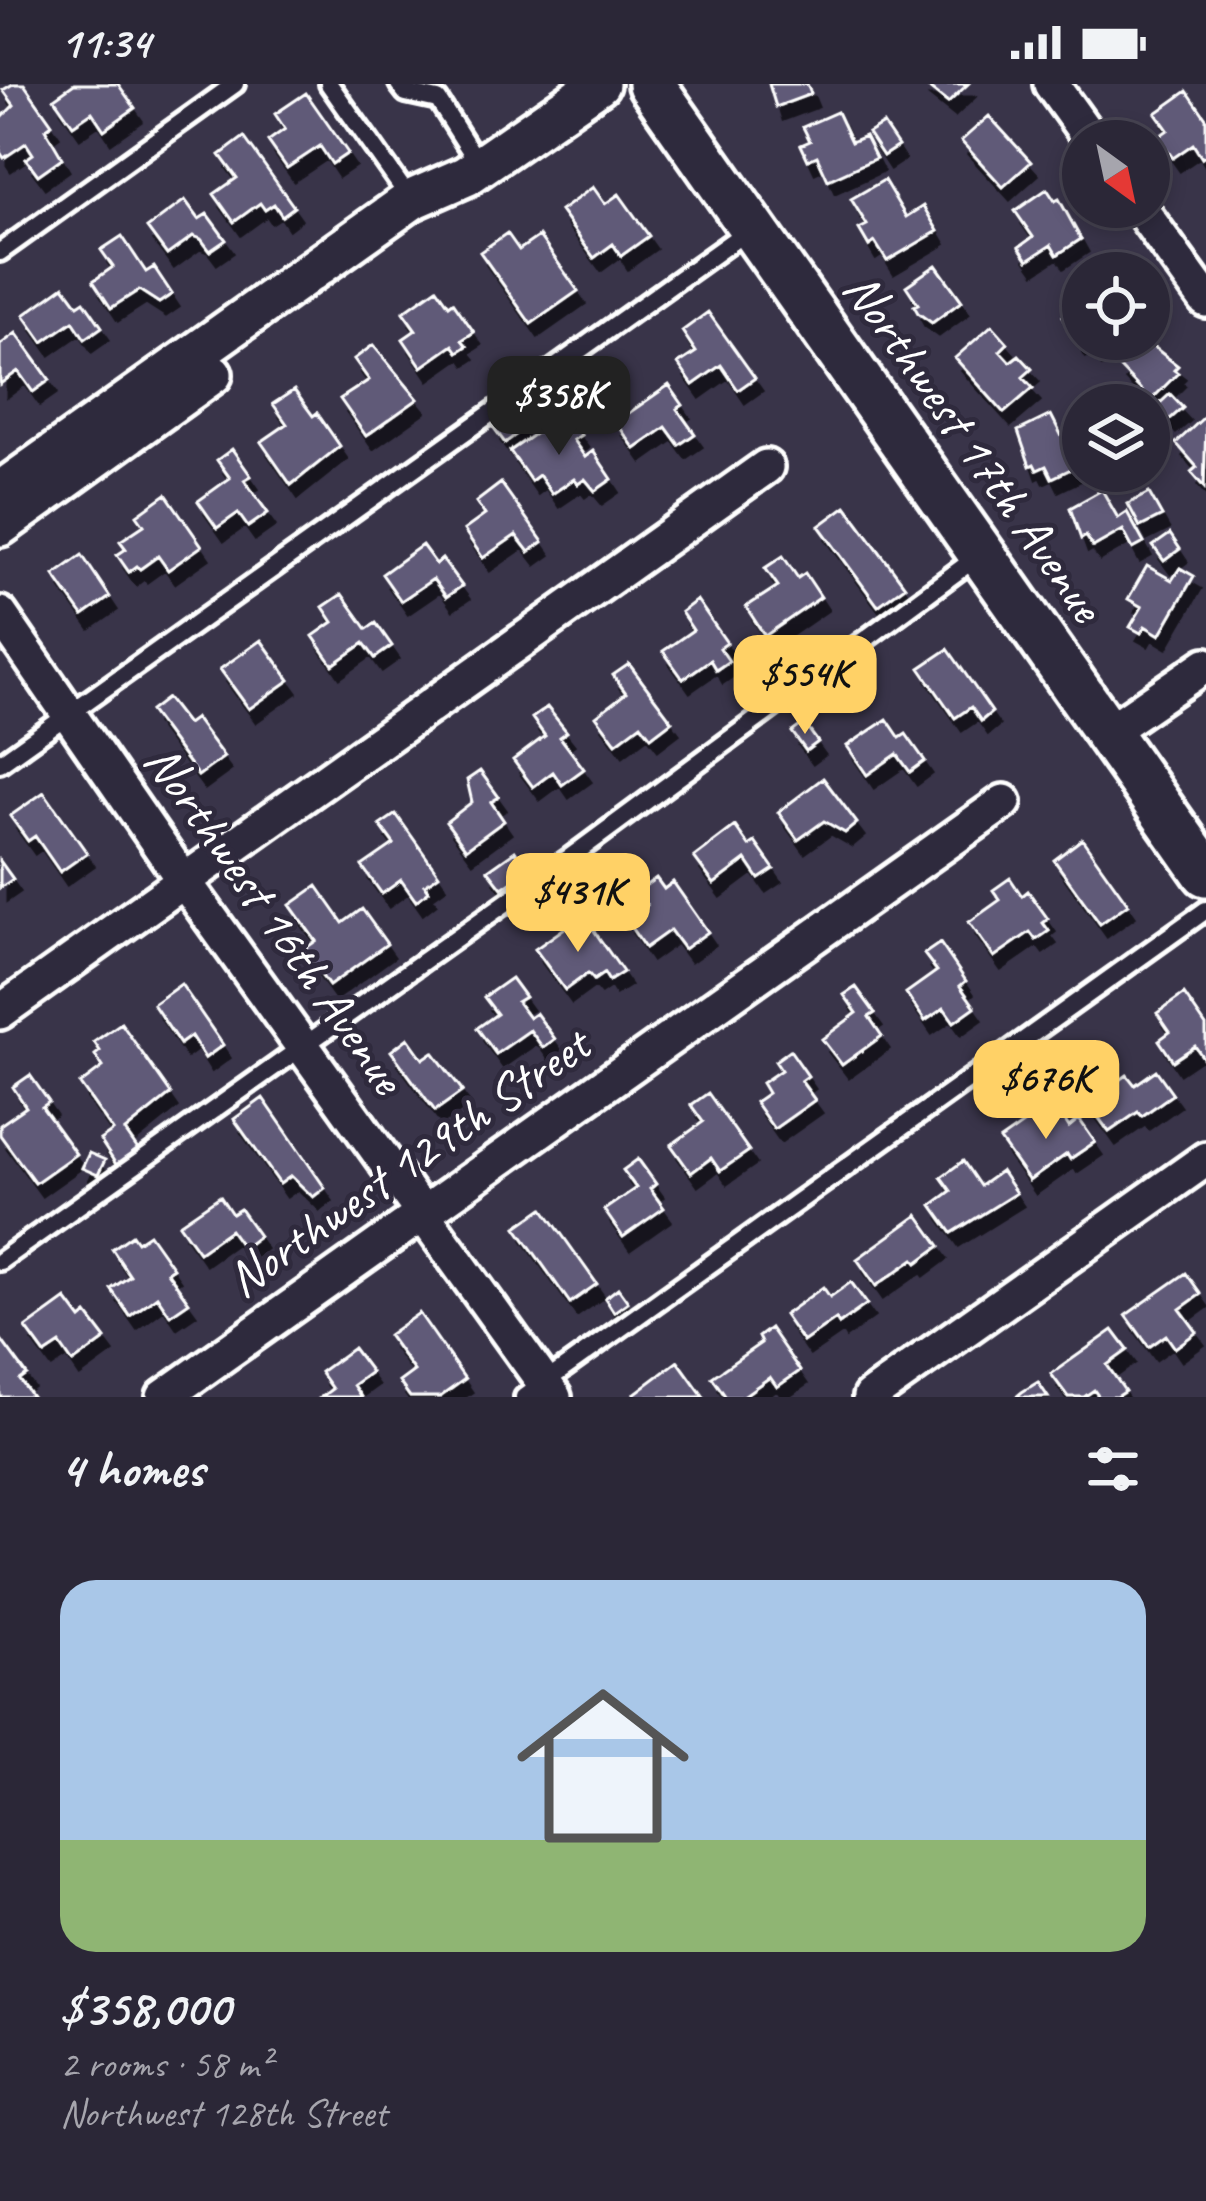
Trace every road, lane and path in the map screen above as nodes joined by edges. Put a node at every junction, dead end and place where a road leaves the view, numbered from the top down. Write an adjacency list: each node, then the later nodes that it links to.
1 (235, 84): 12 (lane)
2 (329, 84): 9 (lane)
3 (399, 84): 8 (lane)
4 (599, 84): 8 (street)
5 (651, 84): 10 (main road, Northwest 17th Avenue)
6 (1051, 84): 7 (street)
7 (1077, 120)
8 (473, 171): 9 (street); 16 (street)
9 (411, 200): 15 (street)
10 (752, 228): 17 (main road, Northwest 17th Avenue); 20 (lane)
11 (1154, 228): 13 (street)
12 (0, 252)
13 (1206, 300)
14 (766, 467): 25 (street)
15 (0, 491)
16 (0, 526)
17 (981, 554): 21 (main road, Northwest 17th Avenue); 28 (lane)
18 (0, 614): 20 (street, Northwest 16th Avenue)
19 (1206, 665): 21 (street)
20 (69, 714): 22 (lane); 25 (street, Northwest 16th Avenue)
21 (1108, 732): 24 (main road, Northwest 17th Avenue)
22 (0, 763)
23 (1004, 802): 30 (street, Northwest 129th Street)
24 (1206, 873)
25 (184, 881): 27 (street); 28 (street, Northwest 16th Avenue)
26 (1206, 910): 32 (lane)
27 (0, 1012)
28 (303, 1046): 30 (street, Northwest 16th Avenue); 31 (lane)
29 (1206, 1160): 34 (street)
30 (422, 1212): 32 (street, Northwest 16th Avenue); 33 (street, Northwest 129th Street)
31 (0, 1262)
32 (541, 1392)
33 (164, 1397)
34 (870, 1397)

